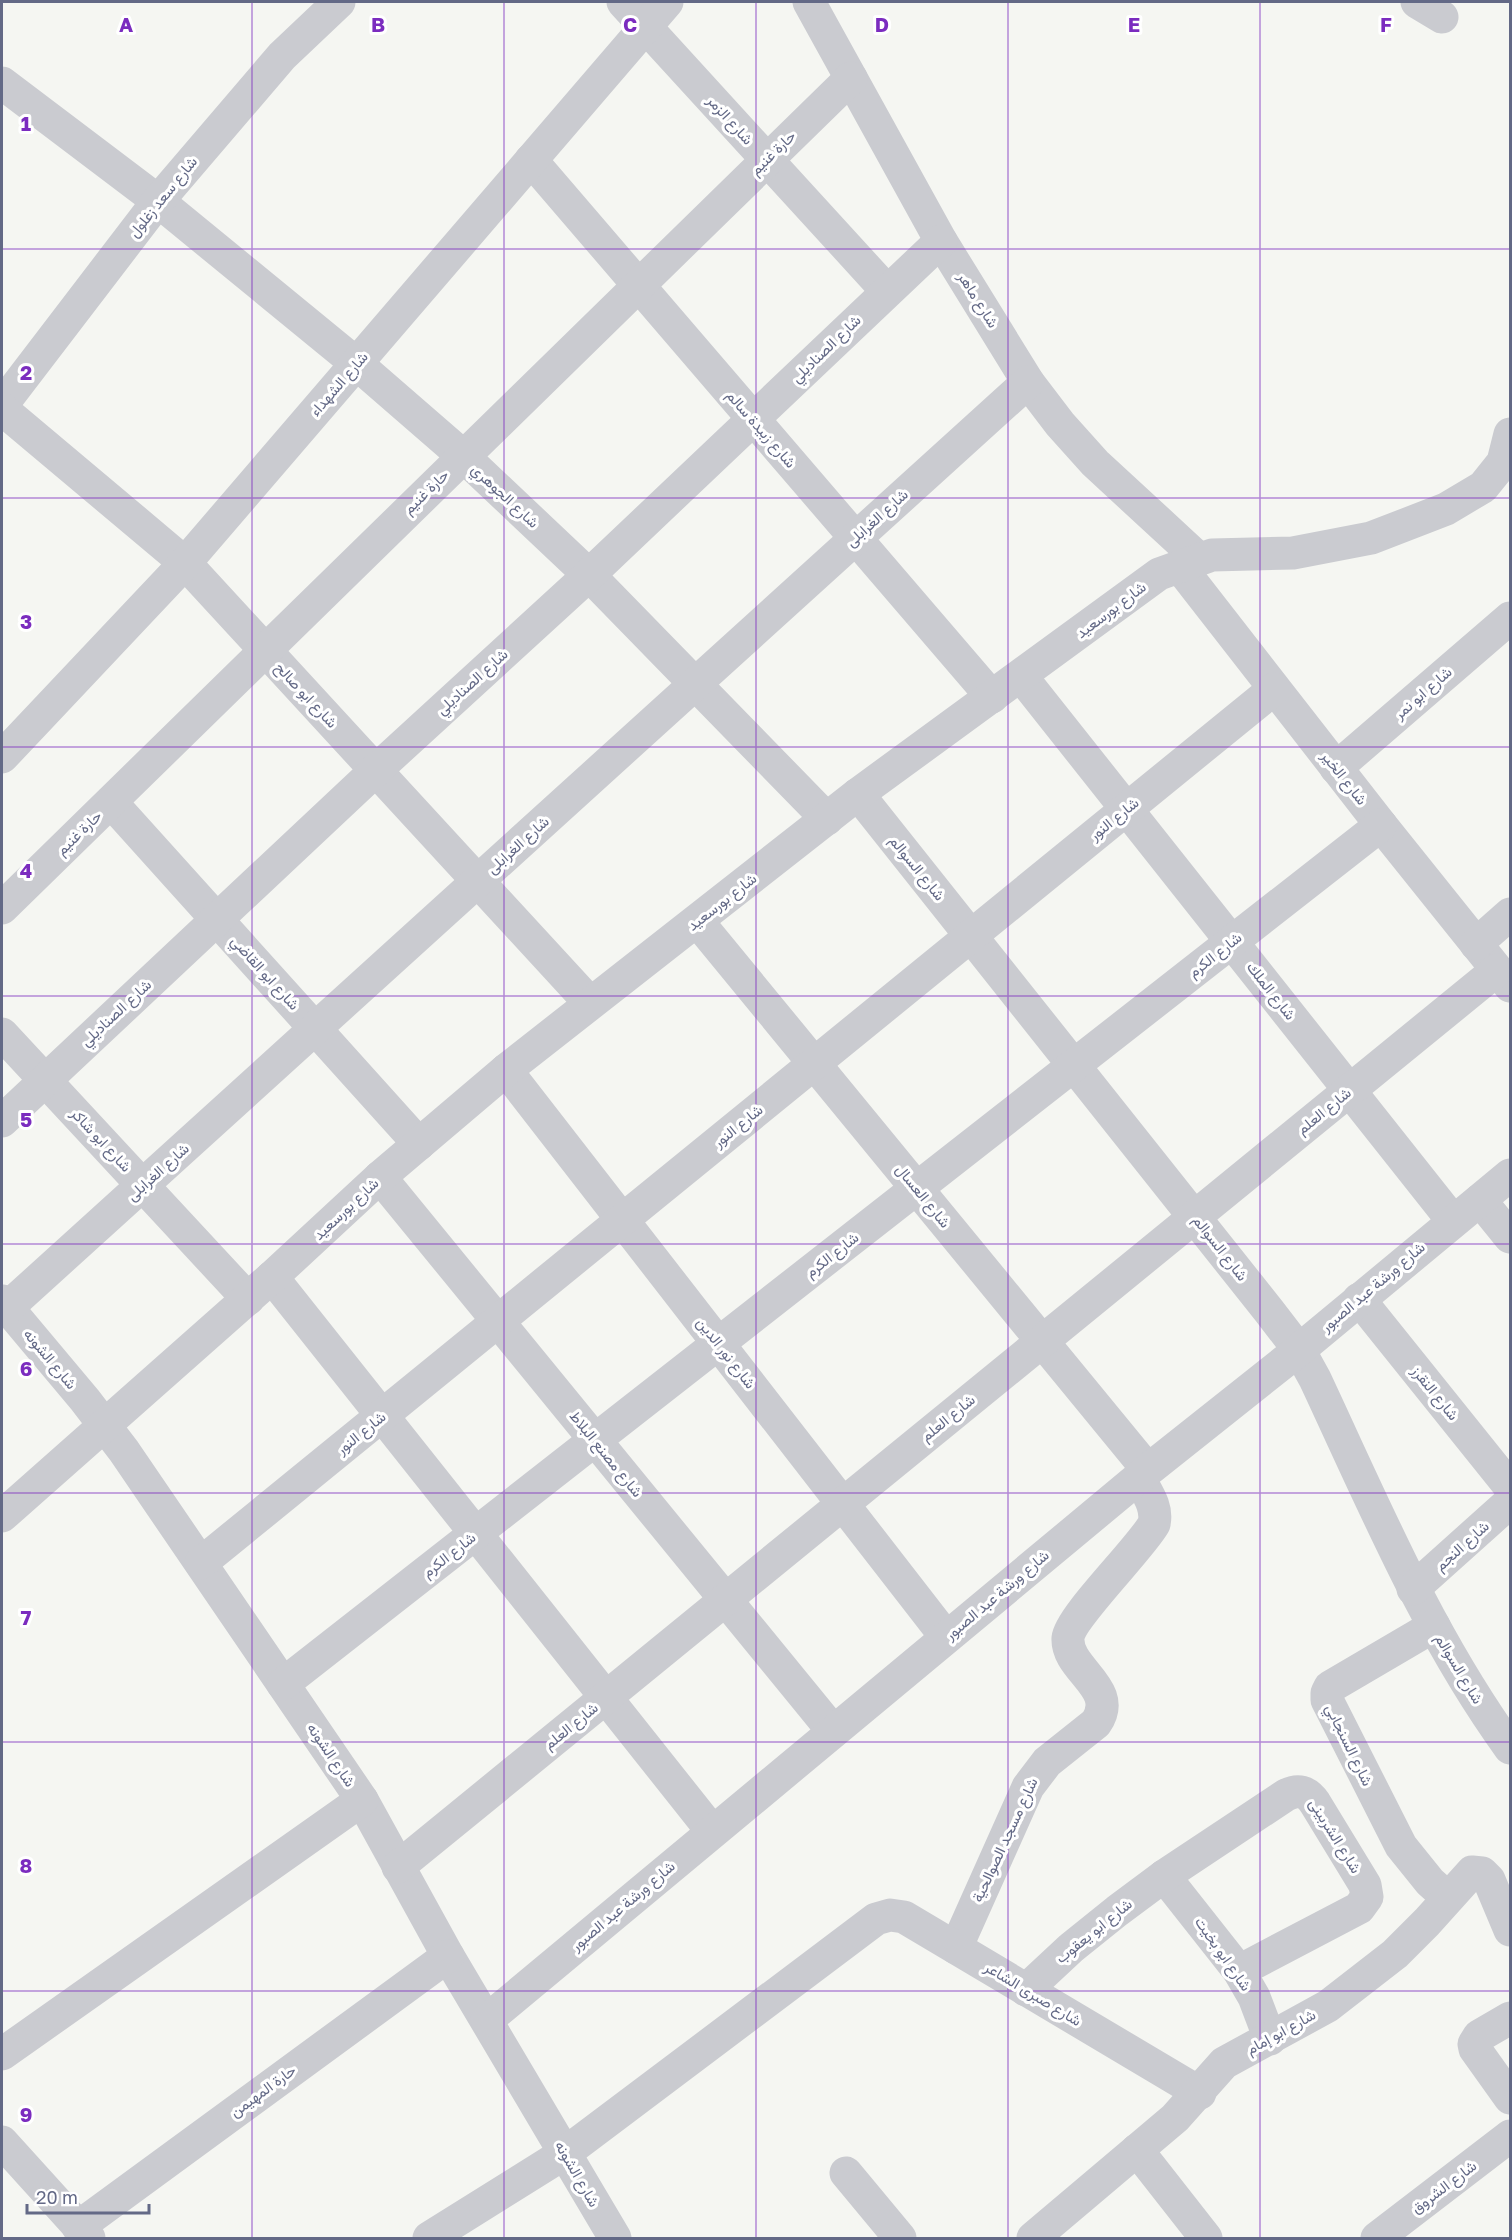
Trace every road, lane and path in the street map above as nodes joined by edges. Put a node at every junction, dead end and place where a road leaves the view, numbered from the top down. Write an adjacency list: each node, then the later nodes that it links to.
1 (339, 2): 10 (street, شارع سعد زغلول)
2 (623, 2): 5 (street, شارع الزمر)
3 (667, 2): 5 (street, شارع الشهداء)
4 (808, 2): 6 (street, شارع ماهر)
5 (646, 27): 8 (street, شارع الزمر); 9 (street, شارع الشهداء)
6 (851, 78): 8 (street, حارة غنيم); 11 (street, شارع ماهر)
7 (2, 83): 10 (street, شارع الجوهري)
8 (766, 159): 12 (street, حارة غنيم); 13 (street, شارع الزمر)
9 (531, 160): 12 (street, شارع زبيدة سالم); 14 (street, شارع الشهداء)
10 (158, 201): 14 (street, شارع الجوهري); 16 (street, شارع سعد زغلول)
11 (940, 241): 13 (street, شارع الصناديلي); 15 (street, شارع ماهر)
12 (638, 285): 17 (street, شارع زبيدة سالم); 19 (street, حارة غنيم)
13 (887, 291): 17 (street, شارع الصناديلي)
14 (357, 364): 19 (street, شارع الجوهري); 22 (street, شارع الشهداء)
15 (1028, 382): 20 (street, شارع الغرابلى); 21 (street, شارع ماهر)
16 (2, 407): 22 (street, شارع ابو صالح)
17 (753, 419): 20 (street, شارع زبيدة سالم); 23 (street, شارع الصناديلي)
18 (1510, 434): 21 (street, شارع بورسعيد)
19 (463, 456): 23 (street, شارع الجوهري); 25 (street, حارة غنيم)
20 (855, 538): 27 (street, شارع الغرابلى); 29 (street, شارع زبيدة سالم)
21 (1189, 563): 26 (street, شارع بورسعيد); 28 (street, شارع الخير)
22 (184, 564): 25 (street, شارع ابو صالح); 30 (street, شارع الشهداء)
23 (589, 575): 27 (street, شارع الجوهري); 32 (street, شارع الصناديلي)
24 (1505, 633): 31 (street, شارع ابو نمر)
25 (264, 650): 32 (street, شارع ابو صالح); 34 (street, حارة غنيم)
26 (1022, 676): 29 (street, شارع بورسعيد); 35 (street, شارع الملك)
27 (695, 684): 36 (street, شارع الجوهري); 38 (street, شارع الغرابلى)
28 (1274, 689): 31 (street, شارع الخير); 35 (street, شارع النور)
29 (992, 697): 33 (street, شارع بورسعيد)
30 (2, 757)
31 (1336, 768): 37 (street, شارع الخير)
32 (375, 771): 38 (street, شارع ابو صالح); 41 (street, شارع الصناديلي)
33 (858, 794): 36 (street, شارع بورسعيد); 43 (street, شارع السوالم)
34 (111, 802): 39 (street, حارة غنيم); 41 (street, شارع ابو القاضي)
35 (1126, 809): 43 (street, شارع النور); 44 (street, شارع الملك)
36 (827, 819): 42 (street, شارع بورسعيد)
37 (1381, 825): 44 (street, شارع الكرم); 45 (street, شارع الخير)
38 (477, 882): 47 (street, شارع ابو صالح); 48 (street, شارع الغرابلى)
39 (2, 908)
40 (1510, 915): 45 (street)
41 (217, 919): 48 (street, شارع ابو القاضي); 53 (street, شارع الصناديلي)
42 (698, 921): 47 (street, شارع بورسعيد); 50 (street, شارع العسال)
43 (971, 936): 50 (street, شارع النور); 51 (street, شارع السوالم)
44 (1232, 942): 51 (street, شارع الكرم); 54 (street, شارع الملك)
45 (1476, 944): 46 (street, شارع الخير)
46 (1504, 978): 54 (street, شارع العلم)
47 (590, 1003): 52 (street, شارع بورسعيد)
48 (315, 1028): 56 (street, شارع ابو القاضي); 59 (street, شارع الغرابلى)
49 (2, 1034): 53 (street, شارع ابو شاكر)
50 (814, 1063): 60 (street, شارع العسال); 63 (street, شارع النور)
51 (1075, 1065): 60 (street, شارع الكرم); 62 (street, شارع السوالم)
52 (506, 1070): 56 (street, شارع بورسعيد); 63 (street, شارع نور الدين)
53 (45, 1080): 55 (street, شارع الصناديلي); 59 (street, شارع ابو شاكر)
54 (1350, 1090): 62 (street, شارع العلم); 64 (street, شارع الملك)
55 (2, 1121)
56 (419, 1144): 58 (street, شارع بورسعيد)
57 (1510, 1175): 61 (street, شارع ورشة عبد الصبور)
58 (380, 1177): 66 (street, شارع بورسعيد); 70 (street, شارع مصنع البلاط)
59 (143, 1185): 67 (street, شارع ابو شاكر); 69 (street, شارع الغرابلى)
60 (917, 1189): 71 (street, شارع العسال); 72 (street, شارع الكرم)
61 (1480, 1200): 64 (street, شارع ورشة عبد الصبور); 65 (street)
62 (1195, 1217): 71 (street, شارع العلم); 73 (street, شارع السوالم)
63 (623, 1220): 70 (street, شارع النور); 72 (street, شارع نور الدين)
64 (1453, 1221): 68 (street, شارع ورشة عبد الصبور)
65 (1510, 1237)
66 (272, 1277): 67 (street, شارع بورسعيد); 74 (street)
67 (248, 1299): 75 (street, شارع بورسعيد)
68 (1359, 1299): 73 (street, شارع ورشة عبد الصبور); 78 (street, شارع النقرز)
69 (4, 1305): 75 (street, شارع الشونه)
70 (498, 1322): 74 (street, شارع النور); 76 (street, شارع مصنع البلاط)
71 (1042, 1341): 77 (street, شارع العسال); 80 (street, شارع العلم)
72 (719, 1344): 76 (street, شارع الكرم); 80 (street, شارع نور الدين)
73 (1299, 1350): 77 (street, شارع ورشة عبد الصبور); 84 (street, شارع السوالم)
74 (382, 1416): 82 (street); 83 (street, شارع النور)
75 (105, 1425): 81 (street, شارع بورسعيد); 83 (street, شارع الشونه)
76 (595, 1440): 82 (street, شارع الكرم); 85 (street, شارع مصنع البلاط)
77 (1143, 1474): 87 (street, شارع ورشة عبد الصبور); 98 (street, شارع مسجد الصوالحية)
78 (1510, 1487)
79 (1510, 1503): 84 (street, شارع النجم)
80 (843, 1504): 85 (street, شارع العلم); 87 (street, شارع نور الدين)
81 (2, 1516)
82 (476, 1534): 88 (street, شارع الكرم); 89 (street)
83 (201, 1563): 88 (street, شارع الشونه)
84 (1413, 1589): 86 (street, شارع السوالم)
85 (725, 1600): 89 (street, شارع العلم); 90 (street, شارع مصنع البلاط)
86 (1434, 1626): 91 (street, شارع السوالم); 96 (street, شارع السنجابي)
87 (946, 1637): 90 (street, شارع ورشة عبد الصبور)
88 (283, 1684): 92 (street, شارع الشونه)
89 (606, 1697): 93 (street); 94 (street, شارع العلم)
90 (833, 1731): 93 (street, شارع ورشة عبد الصبور)
91 (1510, 1748)
92 (362, 1800): 94 (street, شارع الشونه); 105 (street)
93 (712, 1831): 103 (street, شارع ورشة عبد الصبور)
94 (398, 1867): 99 (street, شارع الشونه)
95 (1164, 1876): 100 (street, شارع ابو بخيت); 100 (street, شارع الشربينى); 101 (street, شارع ابو يعقوب)
96 (1448, 1898): 97 (street, شارع ابو إمام); 104 (street, شارع ابو إمام)
97 (1510, 1930)
98 (956, 1948): 101 (street, شارع صبرى الشاعر); 111 (street, شارع صبرى الشاعر)
99 (448, 1956): 103 (street, شارع الشونه); 114 (street, حارة المهيمن)
100 (1239, 1971): 104 (street, شارع ابو بخيت)
101 (1026, 1990): 106 (street, شارع صبرى الشاعر)
102 (1510, 2018): 107 (street)
103 (487, 2020): 111 (street, شارع الشونه)
104 (1270, 2038): 106 (street, شارع ابو إمام)
105 (2, 2054)
106 (1200, 2093): 110 (street, شارع ابو إمام)
107 (1510, 2098)
108 (1510, 2136): 113 (street, شارع الشروق)
109 (2, 2142): 114 (street)
110 (1137, 2150): 118 (street, شارع ابو إمام); 119 (street)
111 (565, 2153): 115 (street, شارع صبرى الشاعر); 116 (street, شارع الشونه)
112 (846, 2173): 117 (street)
113 (1415, 2227): 120 (street, شارع الشروق)
114 (83, 2233)
115 (429, 2238)
116 (615, 2238)
117 (900, 2238)
118 (1033, 2238)
119 (1206, 2238)
120 (1377, 2238)

